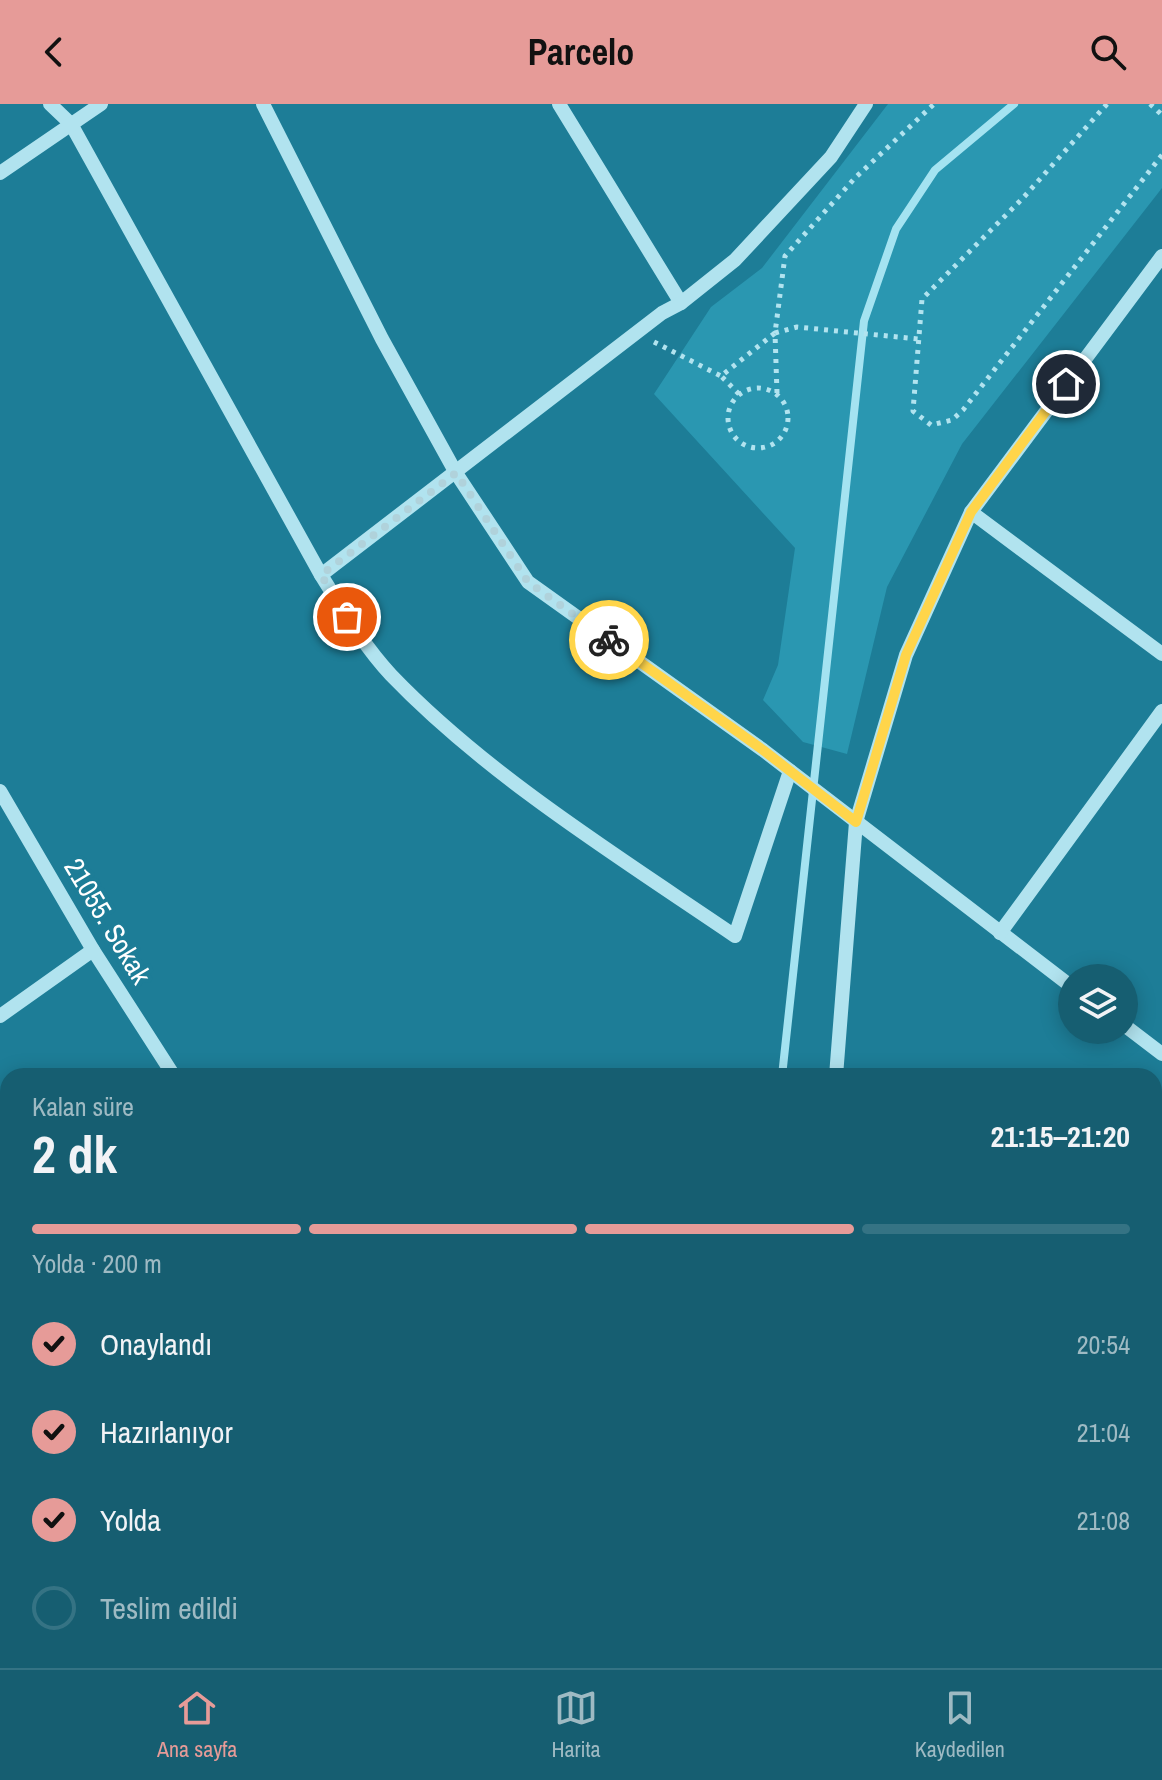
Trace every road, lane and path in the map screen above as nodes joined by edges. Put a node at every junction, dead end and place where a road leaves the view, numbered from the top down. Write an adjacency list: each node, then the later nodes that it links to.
1 (50, 104): 10 (street)
2 (101, 104): 10 (street)
3 (263, 104): 21 (street)
4 (559, 104): 14 (street)
5 (866, 104): 14 (street)
6 (934, 104): 16 (path)
7 (1107, 104): 17 (path)
8 (1150, 104): 9 (path)
9 (1162, 115)
10 (71, 124): 12 (street); 23 (street)
11 (1162, 155): 17 (path)
12 (0, 173)
13 (1162, 256): 22 (street)
14 (681, 303): 15 (street)
15 (636, 333): 18 (path); 21 (street)
16 (775, 333): 17 (path); 18 (path); 19 (path)
17 (918, 339)
18 (721, 376): 20 (path)
19 (777, 393): 20 (path); 20 (path)
20 (739, 394)
21 (456, 473): 23 (street); 26 (street)
22 (971, 512): 24 (street); 28 (street)
23 (321, 575): 26 (street)
24 (1162, 654)
25 (1162, 711): 29 (street)
26 (790, 771): 28 (street)
27 (0, 791): 30 (street, 21055. Sokak)
28 (856, 822): 29 (street); 36 (street)
29 (1000, 933): 31 (street)
30 (93, 950): 32 (street); 35 (street, 21055. Sokak)
31 (1058, 976)
32 (0, 1016)
33 (1138, 1036): 34 (street)
34 (1162, 1054)
35 (169, 1068)
36 (837, 1068)

